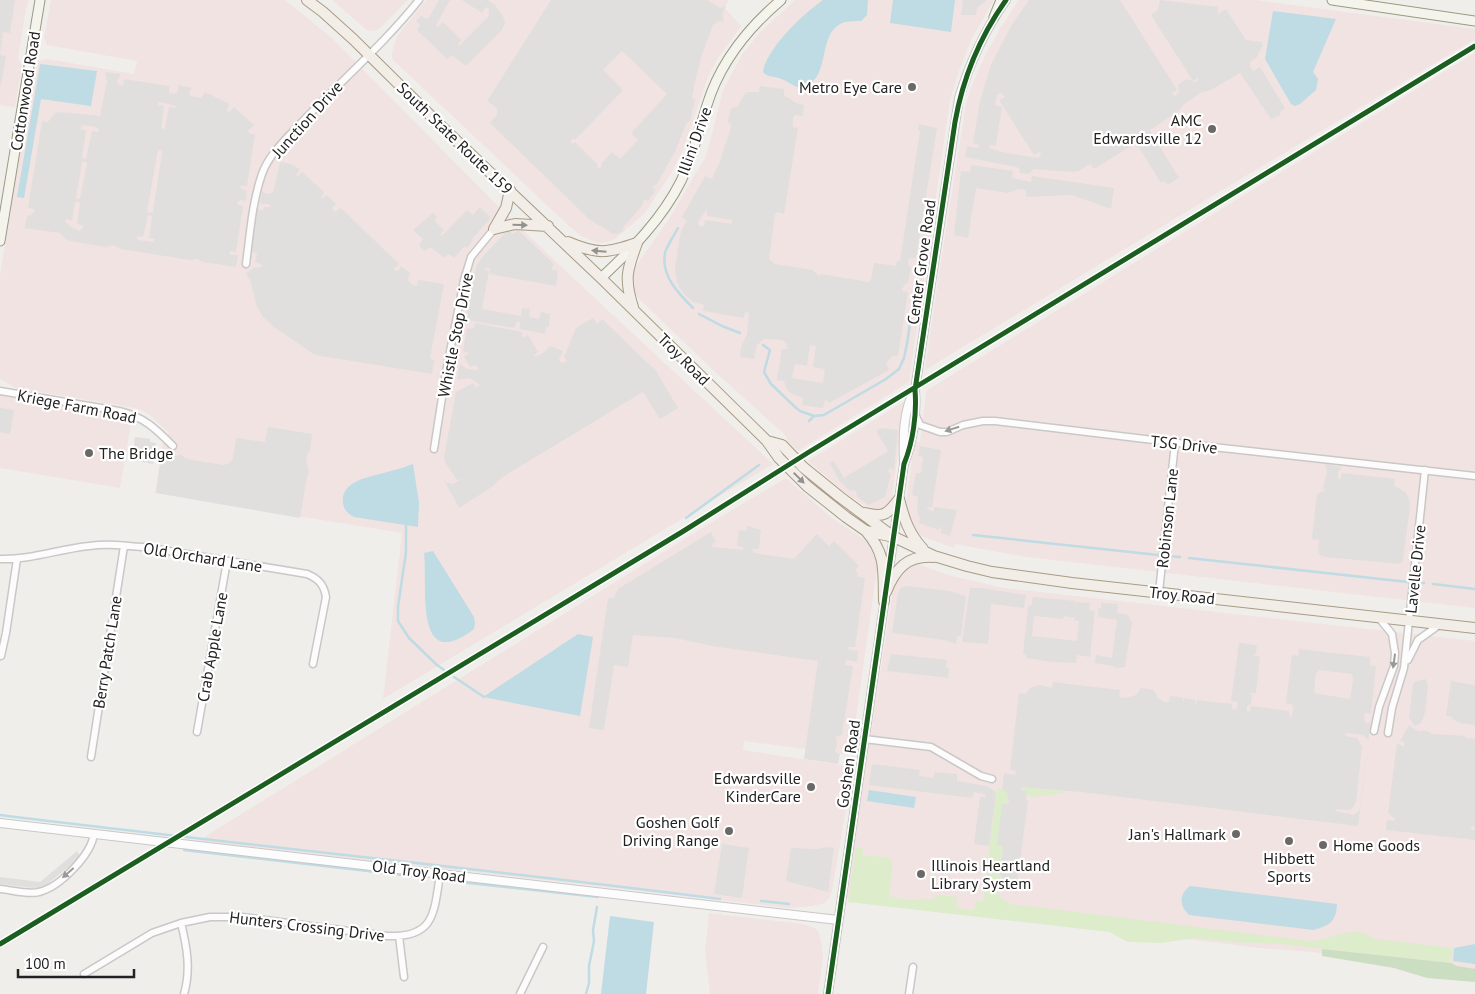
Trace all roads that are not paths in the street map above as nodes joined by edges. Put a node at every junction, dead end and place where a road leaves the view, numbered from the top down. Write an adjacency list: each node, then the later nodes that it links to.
1 (40, 0): 15 (main road, Cottonwood Road)
2 (307, 0): 10 (main road, South State Route 159)
3 (419, 0): 10 (street, Junction Drive)
4 (781, 0): 16 (main road, Illini Drive)
5 (1007, 0): 7 (main road)
6 (1332, 0): 9 (main road)
7 (1000, 4): 8 (main road)
8 (994, 17): 20 (street, Center Grove Road)
9 (1475, 21)
10 (368, 54): 11 (main road, South State Route 159); 17 (street, Junction Drive)
11 (510, 190): 12 (main road, South State Route 159); 13 (main road, Whistle Stop Drive)
12 (548, 226): 13 (main road, one-way to 12); 14 (main road, South State Route 159)
13 (494, 230): 26 (street, Whistle Stop Drive)
14 (562, 239): 16 (main road, one-way to 14); 18 (main road, South State Route 159)
15 (0, 241)
16 (637, 242): 18 (main road, Illini Drive); 19 (main road)
17 (246, 264)
18 (601, 278): 19 (main road, Troy Road)
19 (634, 310): 23 (main road, Troy Road)
20 (915, 390): 22 (street, Center Grove Road); 27 (street, Center Grove Road)
21 (0, 391): 25 (street, Kriege Farm Road)
22 (916, 403): 24 (street, TSG Drive, one-way to 22); 27 (street, Center Grove Road)
23 (768, 441): 31 (main road, Troy Road); 32 (main road, Troy Road, one-way to 32)
24 (1175, 443): 28 (street, TSG Drive); 40 (street, Robinson Lane)
25 (173, 446)
26 (434, 449)
27 (904, 464): 30 (street, Center Grove Road)
28 (1424, 470): 29 (street, TSG Drive); 43 (street, Lavelle Drive)
29 (1475, 476)
30 (899, 499): 31 (main road); 33 (street, Center Grove Road); 35 (main road)
31 (860, 511): 33 (main road, Troy Road)
32 (866, 531): 33 (main road, Troy Road); 41 (main road)
33 (894, 537): 35 (main road, Troy Road); 41 (street, Goshen Road)
34 (124, 546): 38 (street, Old Orchard Lane); 39 (street, Old Orchard Lane); 53 (street, Berry Patch Lane)
35 (928, 553): 36 (main road, Troy Road)
36 (939, 558): 40 (main road, Troy Road); 41 (main road)
37 (0, 559): 38 (street, Old Orchard Lane)
38 (16, 559): 46 (street)
39 (227, 561): 47 (street, Old Orchard Lane); 50 (street, Crab Apple Lane)
40 (1159, 592): 42 (main road, Troy Road)
41 (885, 598): 52 (street, Goshen Road)
42 (1379, 618): 43 (main road, Troy Road); 49 (street, Lavelle Drive, one-way to 49)
43 (1410, 621): 44 (main road, Troy Road); 48 (street, Lavelle Drive)
44 (1439, 625): 45 (main road, Troy Road); 48 (street, Lavelle Drive)
45 (1475, 628)
46 (1, 656)
47 (313, 664)
48 (1404, 668): 51 (street, Lavelle Drive)
49 (1374, 731)
50 (197, 732)
51 (1388, 733)
52 (864, 739): 54 (street); 59 (street, Goshen Road)
53 (90, 757)
54 (992, 779)
55 (0, 823): 56 (street, Old Troy Road)
56 (94, 834): 57 (street, Old Troy Road); 58 (street, one-way to 58)
57 (440, 874): 59 (street, Old Troy Road); 61 (street, Hunters Crossing Drive)
58 (0, 889)
59 (838, 920): 68 (street, Goshen Road)
60 (181, 923): 61 (street, Hunters Crossing Drive); 64 (street, Hunters Crossing Drive); 66 (street)
61 (399, 936): 65 (street)
62 (543, 947): 67 (street)
63 (913, 967): 69 (street)
64 (84, 974)
65 (404, 976)
66 (184, 994)
67 (520, 994)
68 (828, 994)
69 (909, 994)

